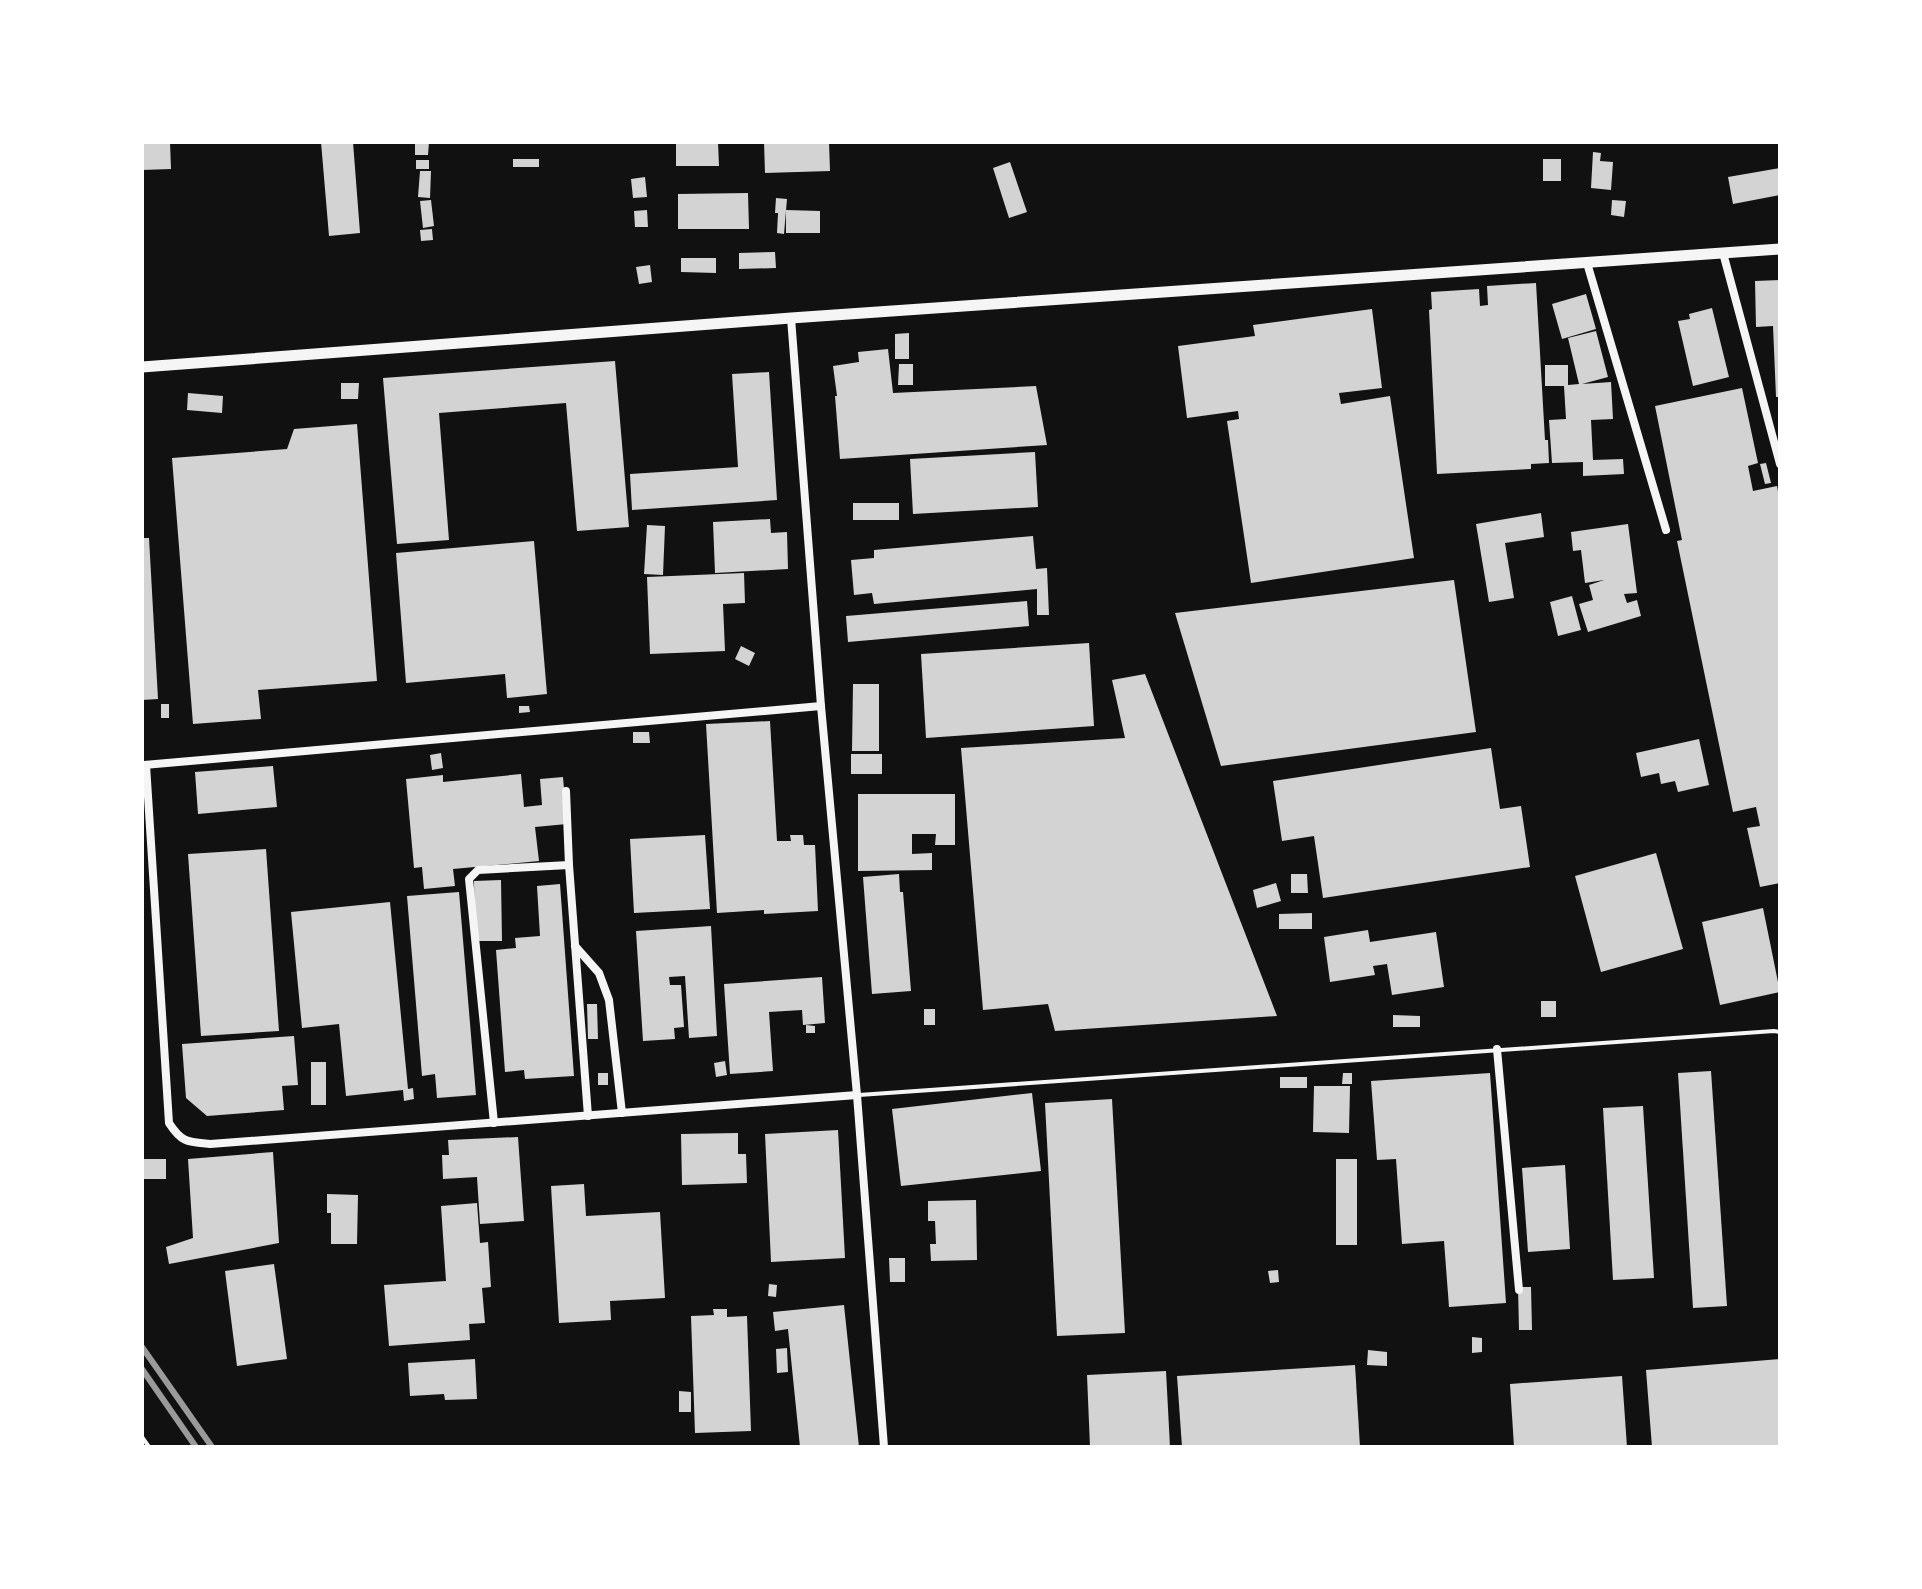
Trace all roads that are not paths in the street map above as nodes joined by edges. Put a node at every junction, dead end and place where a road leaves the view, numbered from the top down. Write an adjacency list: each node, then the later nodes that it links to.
1 (1780, 249): 2 (main road)
2 (1723, 253): 3 (main road); 6 (street)
3 (1587, 263): 4 (main road); 7 (street)
4 (791, 318): 5 (main road); 8 (street)
5 (142, 367)
6 (1780, 464)
7 (1666, 530)
8 (821, 706): 9 (street); 15 (street)
9 (144, 765): 18 (street)
10 (566, 791): 11 (street)
11 (569, 865): 12 (street); 18 (street)
12 (575, 946): 16 (street); 17 (street)
13 (1780, 1032): 14 (lane)
14 (1497, 1049): 15 (lane); 19 (street)
15 (857, 1095): 16 (street); 22 (street)
16 (622, 1113): 17 (street)
17 (588, 1116): 18 (street)
18 (494, 1123)
19 (1519, 1290)
20 (142, 1437): 21 (lane)
21 (149, 1447)
22 (884, 1447)

